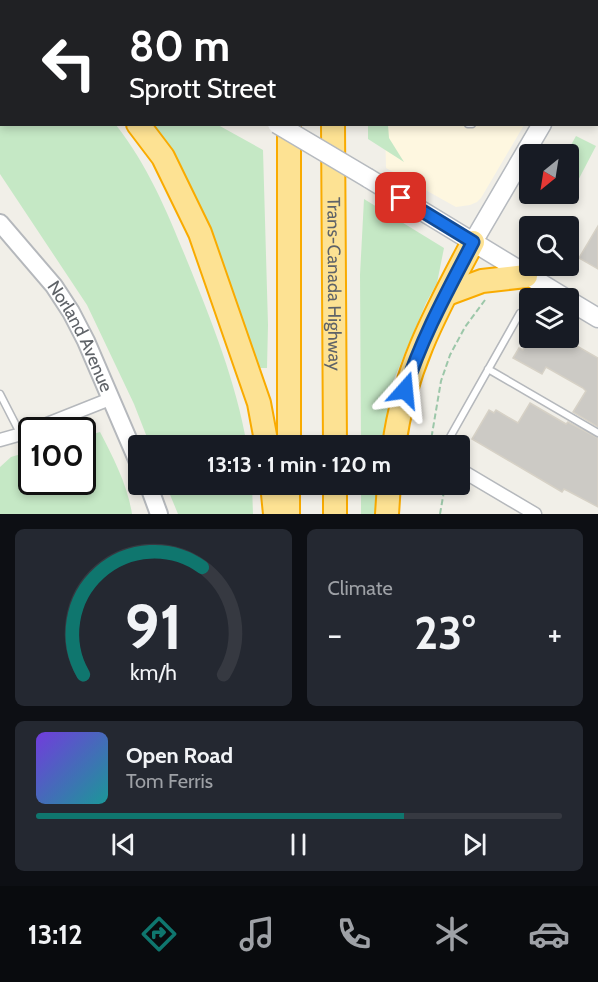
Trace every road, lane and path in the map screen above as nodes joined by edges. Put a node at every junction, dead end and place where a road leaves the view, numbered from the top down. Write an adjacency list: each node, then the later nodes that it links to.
1 (140, 126): 23 (highway)
2 (280, 126): 7 (main road, bridge)
3 (289, 126): 24 (highway)
4 (333, 126): 25 (highway, Trans-Canada Highway)
5 (541, 126): 7 (main road)
6 (0, 223): 18 (street, Norland Avenue)
7 (473, 242): 8 (main road); 12 (highway)
8 (519, 272)
9 (526, 276): 10 (main road); 12 (highway)
10 (547, 288)
11 (484, 291): 27 (path)
12 (447, 294): 26 (highway)
13 (579, 306): 15 (main road)
14 (519, 315): 16 (lane)
15 (598, 318)
16 (488, 369): 21 (lane); 28 (lane)
17 (0, 394): 20 (lane)
18 (110, 399): 19 (street); 30 (street, Norland Avenue)
19 (65, 417)
20 (18, 418)
21 (598, 433)
22 (18, 435): 29 (street)
23 (265, 435)
24 (289, 435)
25 (335, 435)
26 (396, 435)
27 (431, 435)
28 (451, 435)
29 (0, 440)
30 (128, 440)
31 (470, 476): 44 (street)
32 (152, 495): 38 (street)
33 (273, 495): 39 (highway)
34 (288, 495): 40 (highway)
35 (335, 495): 41 (highway)
36 (388, 495): 42 (highway)
37 (443, 495): 43 (path)
38 (159, 514)
39 (275, 514)
40 (288, 514)
41 (335, 514)
42 (387, 514)
43 (440, 514)
44 (535, 514)

